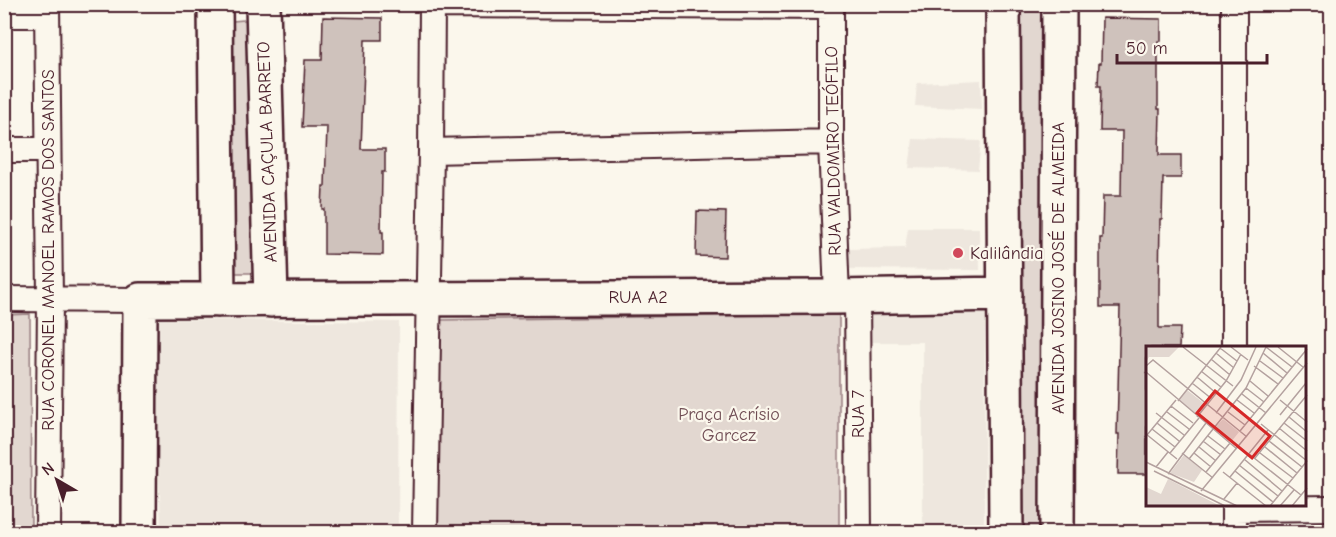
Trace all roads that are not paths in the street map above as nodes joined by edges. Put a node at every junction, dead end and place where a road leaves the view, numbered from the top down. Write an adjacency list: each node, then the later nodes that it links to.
1 (215, 4): 20 (street)
2 (263, 4): 21 (street, AVENIDA CAÇULA BARRETO)
3 (1003, 4): 14 (street)
4 (1059, 4): 30 (street, AVENIDA JOSINO JOSÉ DE ALMEIDA)
5 (1234, 4): 22 (street)
6 (432, 5): 7 (street); 13 (street)
7 (831, 5): 10 (street, RUA VALDOMIRO TEÓFILO)
8 (47, 10): 9 (street); 12 (street, RUA CORONEL MANOEL RAMOS DOS SANTOS)
9 (4, 15)
10 (831, 142): 13 (street); 15 (street, RUA VALDOMIRO TEÓFILO)
11 (4, 150): 12 (street)
12 (48, 150): 18 (street, RUA CORONEL MANOEL RAMOS DOS SANTOS)
13 (431, 151): 16 (street)
14 (1005, 294): 15 (street, RUA A2); 29 (street)
15 (847, 297): 16 (street, RUA A2); 28 (street, RUA 7)
16 (429, 298): 21 (street, RUA A2); 27 (street)
17 (4, 299): 18 (street)
18 (50, 299): 19 (street); 25 (street, RUA CORONEL MANOEL RAMOS DOS SANTOS)
19 (140, 300): 20 (street, RUA A2); 26 (street)
20 (218, 300): 21 (street, RUA A2)
21 (271, 300)
22 (1234, 346)
23 (1234, 507): 24 (street); 31 (street)
24 (1332, 508)
25 (48, 532)
26 (140, 532)
27 (425, 532)
28 (859, 532)
29 (1006, 532)
30 (1058, 532)
31 (1234, 532)

